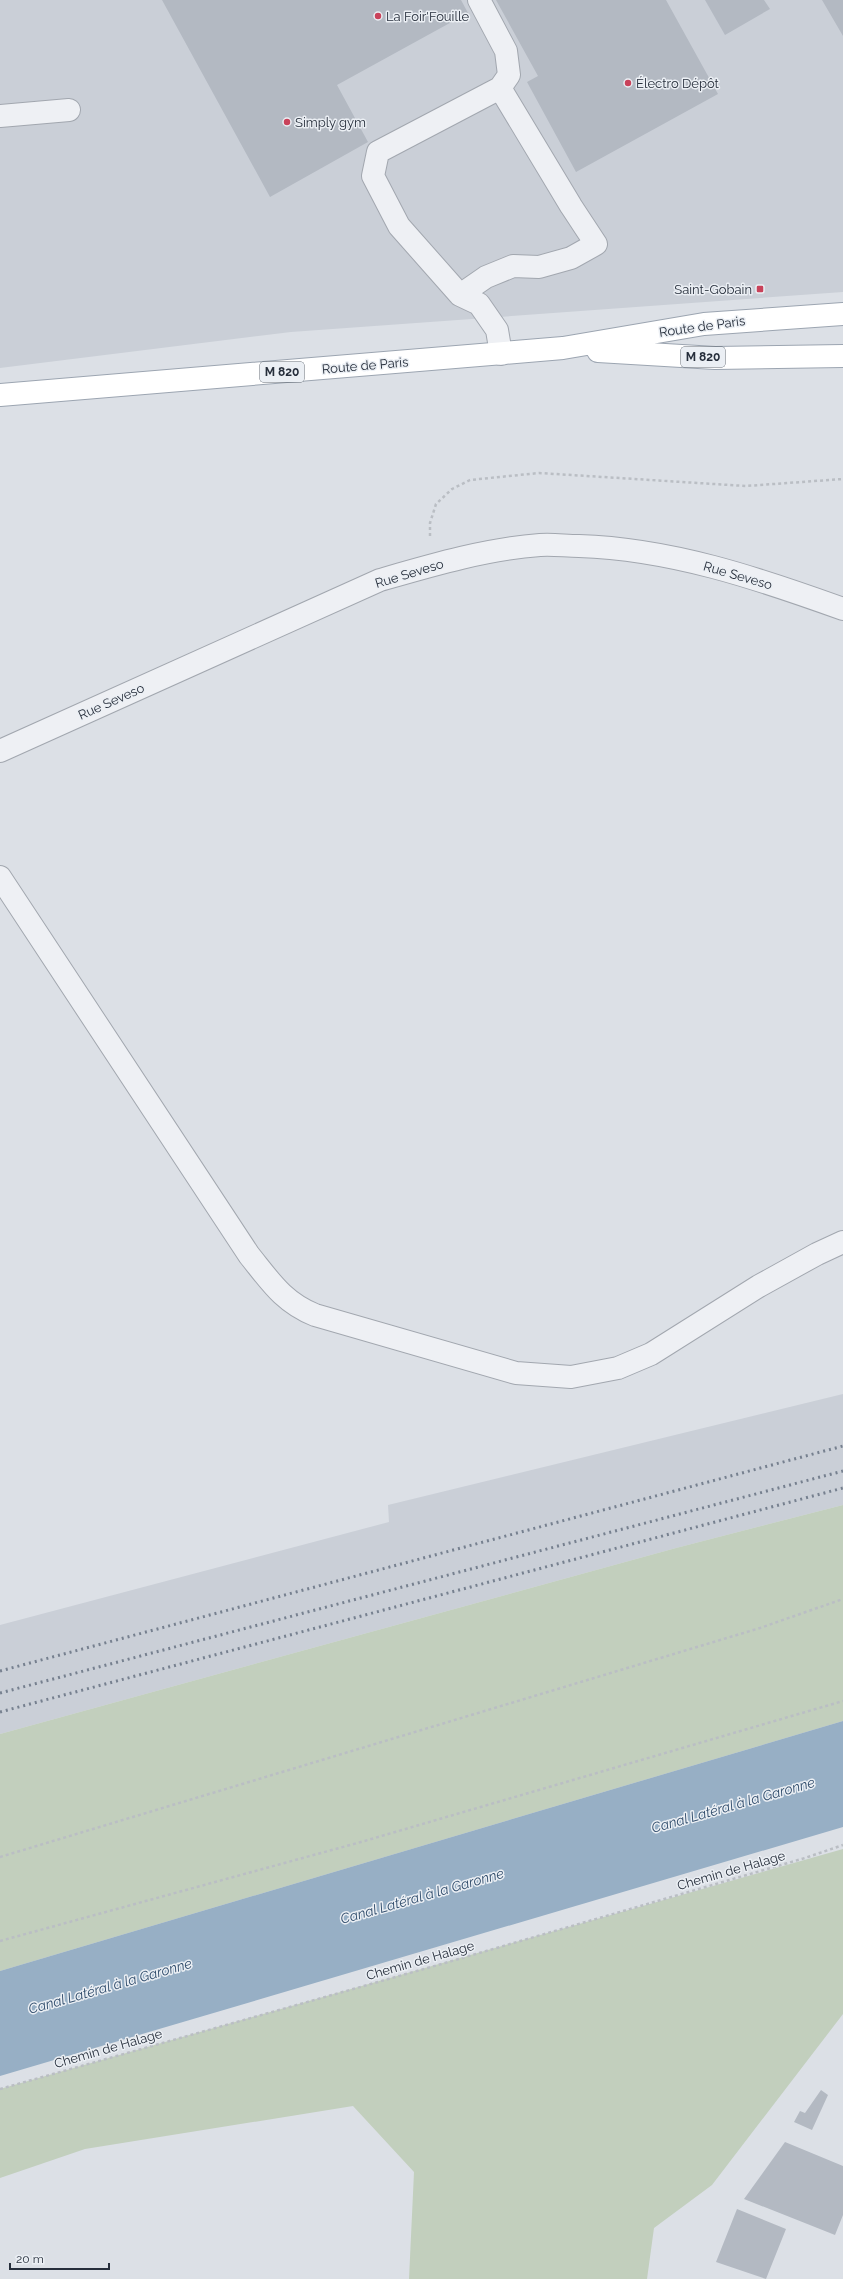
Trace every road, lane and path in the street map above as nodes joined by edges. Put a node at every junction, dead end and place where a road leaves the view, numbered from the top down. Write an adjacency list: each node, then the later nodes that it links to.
1 (479, 0): 2 (street)
2 (500, 88): 5 (street); 5 (street)
3 (69, 110): 4 (street)
4 (0, 116)
5 (460, 295): 8 (street)
6 (843, 314): 7 (main road, Route de Paris / M 820)
7 (563, 348): 8 (main road, Route de Paris / M 820); 9 (main road, Route de Paris / M 820)
8 (501, 354): 10 (main road, Route de Paris / M 820)
9 (843, 356)
10 (0, 395)
11 (843, 479): 12 (path)
12 (437, 563): 13 (street, Rue Seveso); 14 (street, Rue Seveso)
13 (843, 608)
14 (0, 751)
15 (0, 877): 16 (street)
16 (843, 1242)
17 (843, 1599): 20 (path)
18 (843, 1701): 21 (path)
19 (843, 1845): 22 (path, Chemin de Halage)
20 (0, 1857)
21 (0, 1940)
22 (0, 2089)

